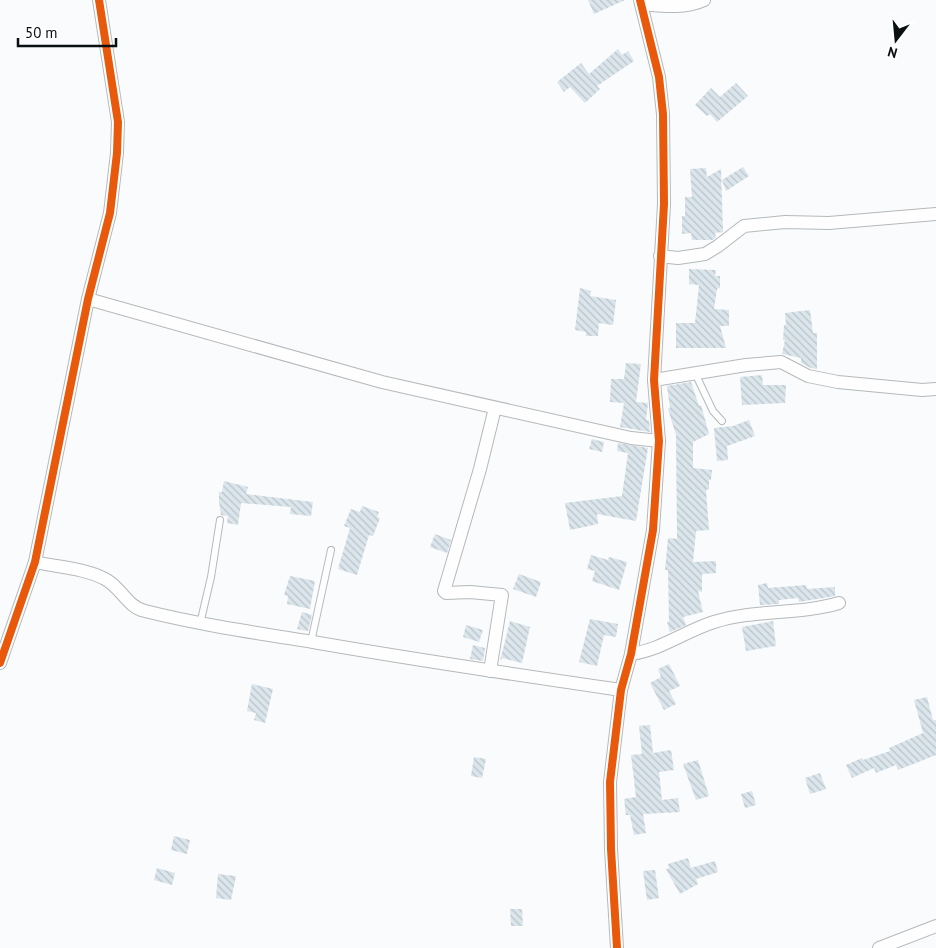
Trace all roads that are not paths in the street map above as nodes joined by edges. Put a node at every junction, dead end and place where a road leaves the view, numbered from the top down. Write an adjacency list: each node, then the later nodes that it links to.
1 (99, 0): 6 (street)
2 (704, 0): 3 (street)
3 (641, 2): 5 (street)
4 (936, 214): 5 (street)
5 (660, 256): 8 (street)
6 (88, 299): 10 (street); 15 (street)
7 (695, 373): 8 (street); 9 (street); 11 (lane)
8 (654, 380): 12 (street)
9 (936, 389)
10 (495, 408): 12 (street); 21 (street)
11 (722, 421)
12 (658, 441): 19 (street)
13 (220, 520): 17 (lane)
14 (331, 550): 18 (lane)
15 (35, 562): 17 (street); 20 (street)
16 (839, 602): 19 (street)
17 (200, 624): 18 (street)
18 (311, 642): 21 (street)
19 (631, 654): 22 (street)
20 (0, 663)
21 (490, 671): 22 (street)
22 (621, 690): 24 (street)
23 (936, 926): 25 (street)
24 (617, 948)
25 (879, 948)

